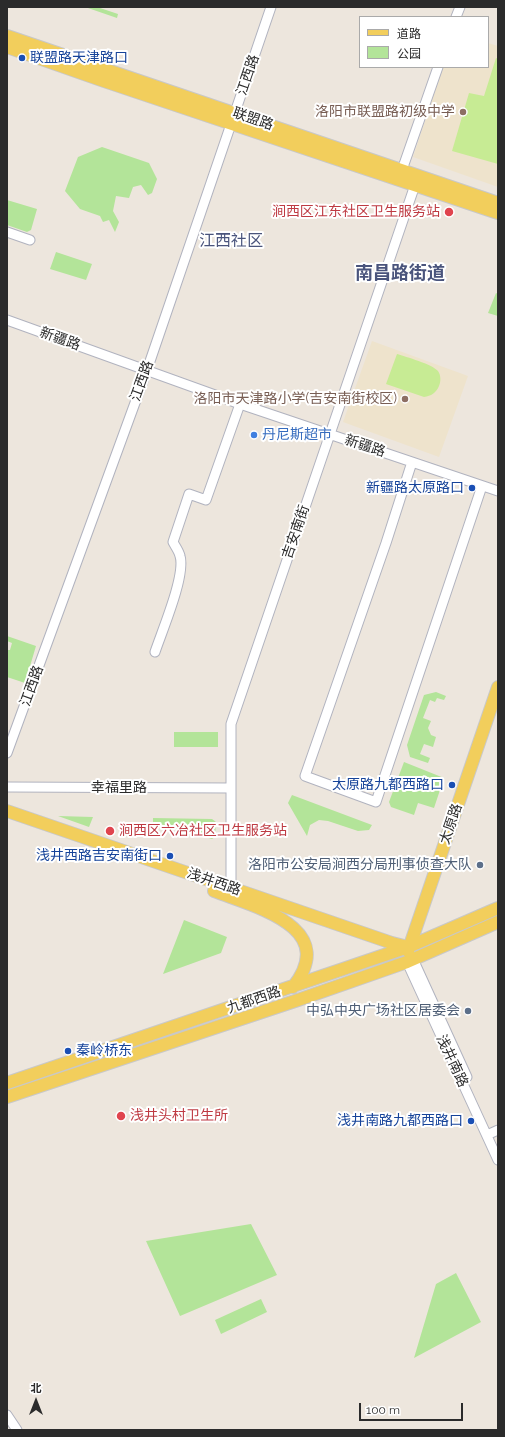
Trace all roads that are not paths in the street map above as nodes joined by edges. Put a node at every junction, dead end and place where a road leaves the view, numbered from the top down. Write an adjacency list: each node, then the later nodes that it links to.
1 (271, 7): 5 (street, 江西路)
2 (7, 36): 5 (main road, 联盟路)
3 (7, 47): 5 (main road, 联盟路)
4 (438, 68): 6 (street)
5 (232, 118): 6 (main road, 联盟路); 7 (main road, 联盟路); 13 (street, 江西路)
6 (402, 170): 8 (main road, 联盟路)
7 (415, 185): 9 (main road, 联盟路); 15 (street, 吉安南街)
8 (498, 203)
9 (498, 213)
10 (7, 232): 11 (street)
11 (30, 240)
12 (7, 320): 13 (street, 新疆路)
13 (147, 370): 14 (street, 新疆路); 21 (street, 江西路)
14 (240, 404): 15 (street, 新疆路); 19 (street)
15 (330, 434): 16 (street, 新疆路); 23 (street, 吉安南街)
16 (412, 462): 17 (street, 新疆路); 17 (street)
17 (482, 486): 18 (street, 新疆路)
18 (498, 491)
19 (155, 652)
20 (498, 687): 29 (main road, 太原路)
21 (7, 753)
22 (7, 787): 23 (street, 幸福里路)
23 (231, 788): 26 (street, 吉安南街)
24 (7, 811): 26 (main road, 浅井西路)
25 (7, 819): 31 (main road, 浅井西路)
26 (231, 888): 29 (main road, 浅井西路)
27 (498, 908): 29 (main road, 九都西路)
28 (498, 922): 30 (main road, 九都西路)
29 (408, 947): 30 (main road, 太原路); 31 (main road, 九都西路)
30 (410, 961): 33 (main road, 九都西路); 34 (street, 浅井南路)
31 (293, 987): 32 (main road, 九都西路)
32 (7, 1083)
33 (7, 1097)
34 (492, 1133): 35 (street, 浅井南路); 36 (street, 浅井南路)
35 (498, 1146)
36 (498, 1160)
37 (7, 1416): 38 (street)
38 (17, 1430)

